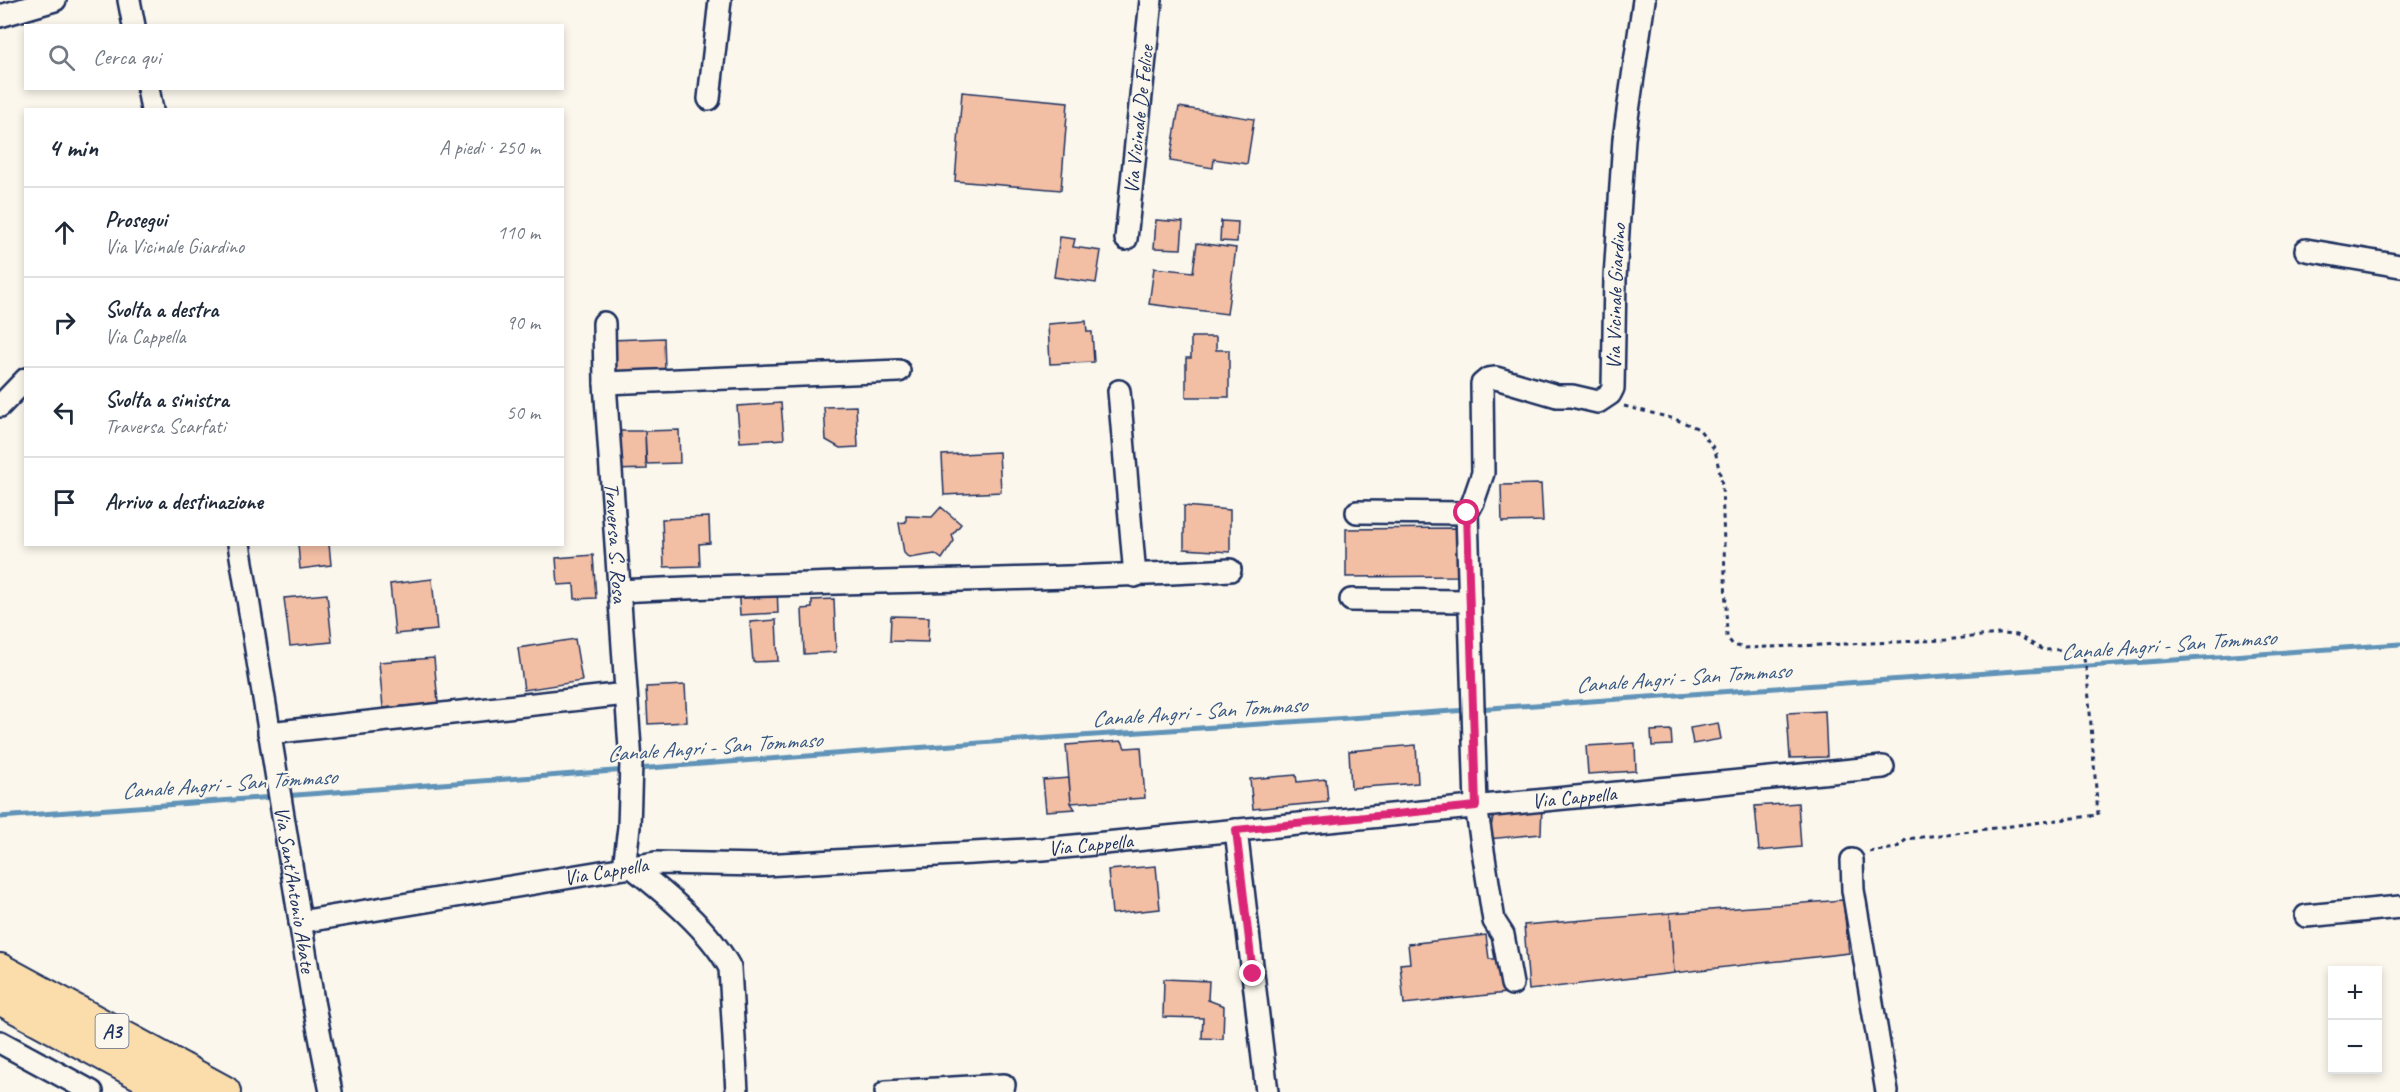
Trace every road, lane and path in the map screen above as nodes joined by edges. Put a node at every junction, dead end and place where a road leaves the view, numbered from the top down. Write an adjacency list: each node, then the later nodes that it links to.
1 (55, 0): 6 (street)
2 (129, 0): 7 (street)
3 (720, 0): 9 (street)
4 (1151, 0): 11 (street, Via Vicinale De Felice)
5 (1644, 0): 19 (street, Via Vicinale Giardino)
6 (0, 16)
7 (134, 24)
8 (148, 90): 10 (street)
9 (709, 99)
10 (152, 108)
11 (1126, 239)
12 (2306, 250): 13 (street)
13 (2400, 266)
14 (604, 323): 17 (street, Traversa S. Rosa)
15 (899, 371): 17 (street)
16 (24, 382): 20 (street)
17 (605, 383): 26 (street, Traversa S. Rosa)
18 (1119, 391): 25 (street)
19 (1610, 394): 22 (street, Via Vicinale Giardino); 34 (path)
20 (0, 406)
21 (1357, 512): 22 (street)
22 (1467, 513): 28 (street, Via Vicinale Giardino)
23 (239, 546): 30 (street, Via Sant'Antonio Abate)
24 (1230, 570): 25 (street)
25 (1135, 576): 26 (street)
26 (619, 591): 29 (street, Traversa S. Rosa)
27 (1351, 600): 28 (street)
28 (1470, 601): 32 (street, Via Vicinale Giardino)
29 (626, 694): 30 (street); 35 (street, Traversa S. Rosa)
30 (269, 732): 38 (street, Via Sant'Antonio Abate)
31 (1883, 767): 32 (street, Via Cappella)
32 (1476, 806): 33 (street, Via Cappella); 40 (street, Via Vicinale Giardino)
33 (1236, 830): 35 (street, Via Cappella); 50 (street)
34 (1852, 860): 51 (street)
35 (628, 867): 38 (street, Via Cappella); 48 (street)
36 (2400, 907): 37 (street)
37 (2306, 916)
38 (300, 922): 47 (street, Via Sant'Antonio Abate)
39 (0, 970): 46 (highway, A3)
40 (1512, 984)
41 (0, 998): 45 (highway, A3)
42 (0, 1042): 44 (street)
43 (1004, 1085): 49 (street)
44 (92, 1092)
45 (174, 1092)
46 (224, 1092)
47 (331, 1092)
48 (737, 1092)
49 (886, 1092)
50 (1267, 1092)
51 (1887, 1092)

